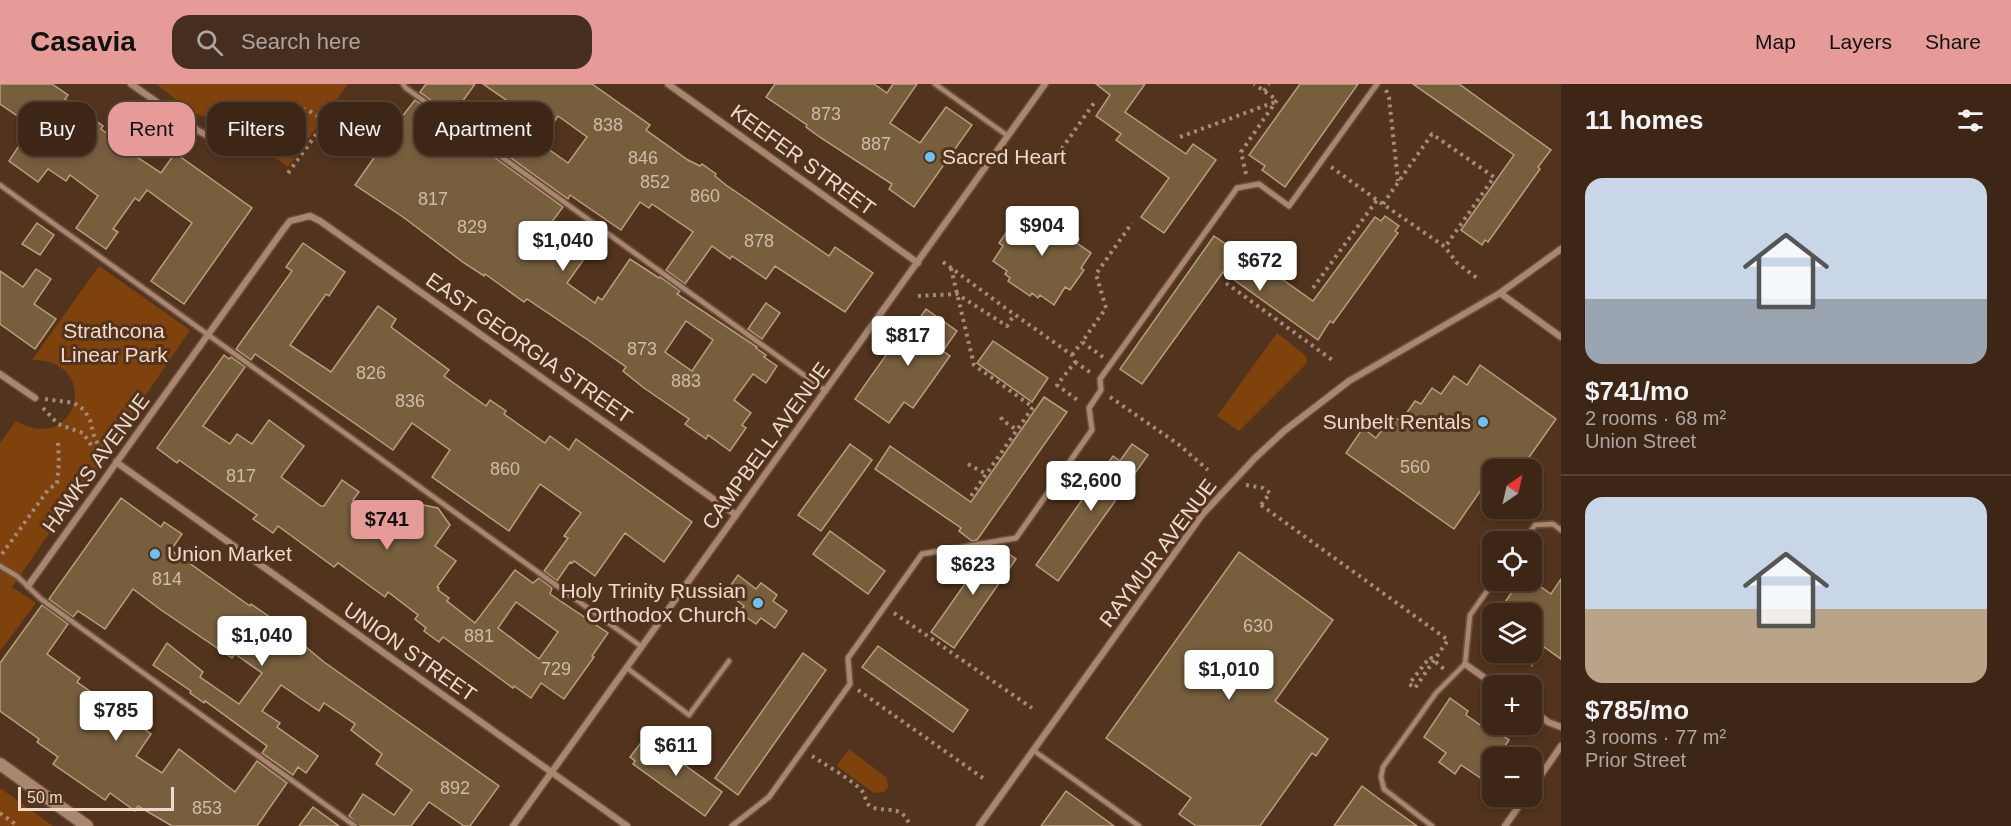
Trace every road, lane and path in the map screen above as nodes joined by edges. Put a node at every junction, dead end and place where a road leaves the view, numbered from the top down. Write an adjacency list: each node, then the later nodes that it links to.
1 (131, 84): 14 (street)
2 (403, 84): 49 (lane)
3 (668, 84): 30 (street, KEEFER STREET)
4 (935, 84): 15 (lane)
5 (1046, 84): 15 (street, CAMPBELL AVENUE)
6 (1254, 84): 10 (path)
7 (1269, 84): 10 (path)
8 (1377, 84): 18 (street)
9 (1384, 84): 20 (path)
10 (1264, 91): 11 (path)
11 (1276, 101): 16 (path); 22 (path)
12 (1094, 103): 17 (path)
13 (318, 132): 19 (path)
14 (207, 136)
15 (1008, 136): 30 (street, CAMPBELL AVENUE)
16 (1180, 136)
17 (1053, 161)
18 (1322, 161): 22 (street); 23 (path)
19 (288, 172)
20 (1398, 182): 24 (path); 27 (path)
21 (0, 185): 39 (lane)
22 (1248, 186): 45 (street)
23 (1377, 200): 24 (path); 34 (path)
24 (1383, 204): 27 (path)
25 (299, 218): 39 (street, HAWKS AVENUE); 61 (street, EAST GEORGIA STREET)
26 (1132, 223): 41 (path)
27 (1445, 247): 32 (path)
28 (1561, 249): 35 (street, RAYMUR AVENUE)
29 (943, 262): 31 (path)
30 (918, 263): 49 (street, CAMPBELL AVENUE)
31 (951, 268): 36 (path); 38 (path)
32 (1477, 278)
33 (1226, 283): 44 (path)
34 (1312, 288)
35 (1500, 293): 40 (street); 81 (street, RAYMUR AVENUE)
36 (957, 294): 37 (path); 38 (path); 53 (path)
37 (918, 297)
38 (1014, 315): 42 (path)
39 (209, 334): 55 (street, HAWKS AVENUE); 69 (lane)
40 (1561, 337)
41 (1082, 342): 42 (path); 45 (path)
42 (1072, 355): 43 (path)
43 (1075, 362): 46 (path); 51 (path)
44 (1335, 362)
45 (1111, 363): 48 (street)
46 (1085, 369)
47 (0, 374): 50 (street)
48 (1101, 390): 51 (street); 57 (path)
49 (826, 391): 61 (street, CAMPBELL AVENUE)
50 (35, 398): 55 (path); 55 (path)
51 (1089, 408): 68 (street)
52 (1001, 417): 53 (path)
53 (1017, 430): 58 (path)
54 (58, 441): 64 (path)
55 (116, 462): 66 (street, HAWKS AVENUE); 83 (street, UNION STREET)
56 (968, 464): 58 (path)
57 (1208, 470)
58 (986, 474): 60 (path)
59 (1245, 485): 73 (path, bridge)
60 (970, 496)
61 (736, 515): 69 (street, CAMPBELL AVENUE)
62 (1561, 530): 63 (lane)
63 (1531, 531)
64 (0, 557)
65 (0, 566): 66 (lane)
66 (28, 586): 90 (lane)
67 (1487, 591): 71 (lane)
68 (885, 607): 75 (street); 76 (path)
69 (642, 647): 72 (street, CAMPBELL AVENUE)
70 (729, 661): 72 (lane)
71 (1465, 664): 73 (lane); 74 (street)
72 (627, 668): 83 (street, CAMPBELL AVENUE)
73 (1452, 676): 97 (lane)
74 (1482, 676)
75 (850, 684): 80 (street); 85 (path)
76 (1032, 708)
77 (1542, 718): 78 (street)
78 (1561, 727)
79 (1561, 746): 84 (street)
80 (804, 750): 93 (street); 94 (path)
81 (1033, 750): 95 (street, RAYMUR AVENUE); 96 (lane)
82 (0, 764): 89 (main road)
83 (551, 772): 91 (street, CAMPBELL AVENUE); 92 (street, UNION STREET)
84 (1542, 774)
85 (983, 778)
86 (1518, 807): 98 (street)
87 (0, 813): 88 (path)
88 (18, 826)
89 (87, 826)
90 (355, 826)
91 (513, 826)
92 (627, 826)
93 (732, 826)
94 (910, 826)
95 (979, 826)
96 (1139, 826)
97 (1432, 826)
98 (1505, 826)

